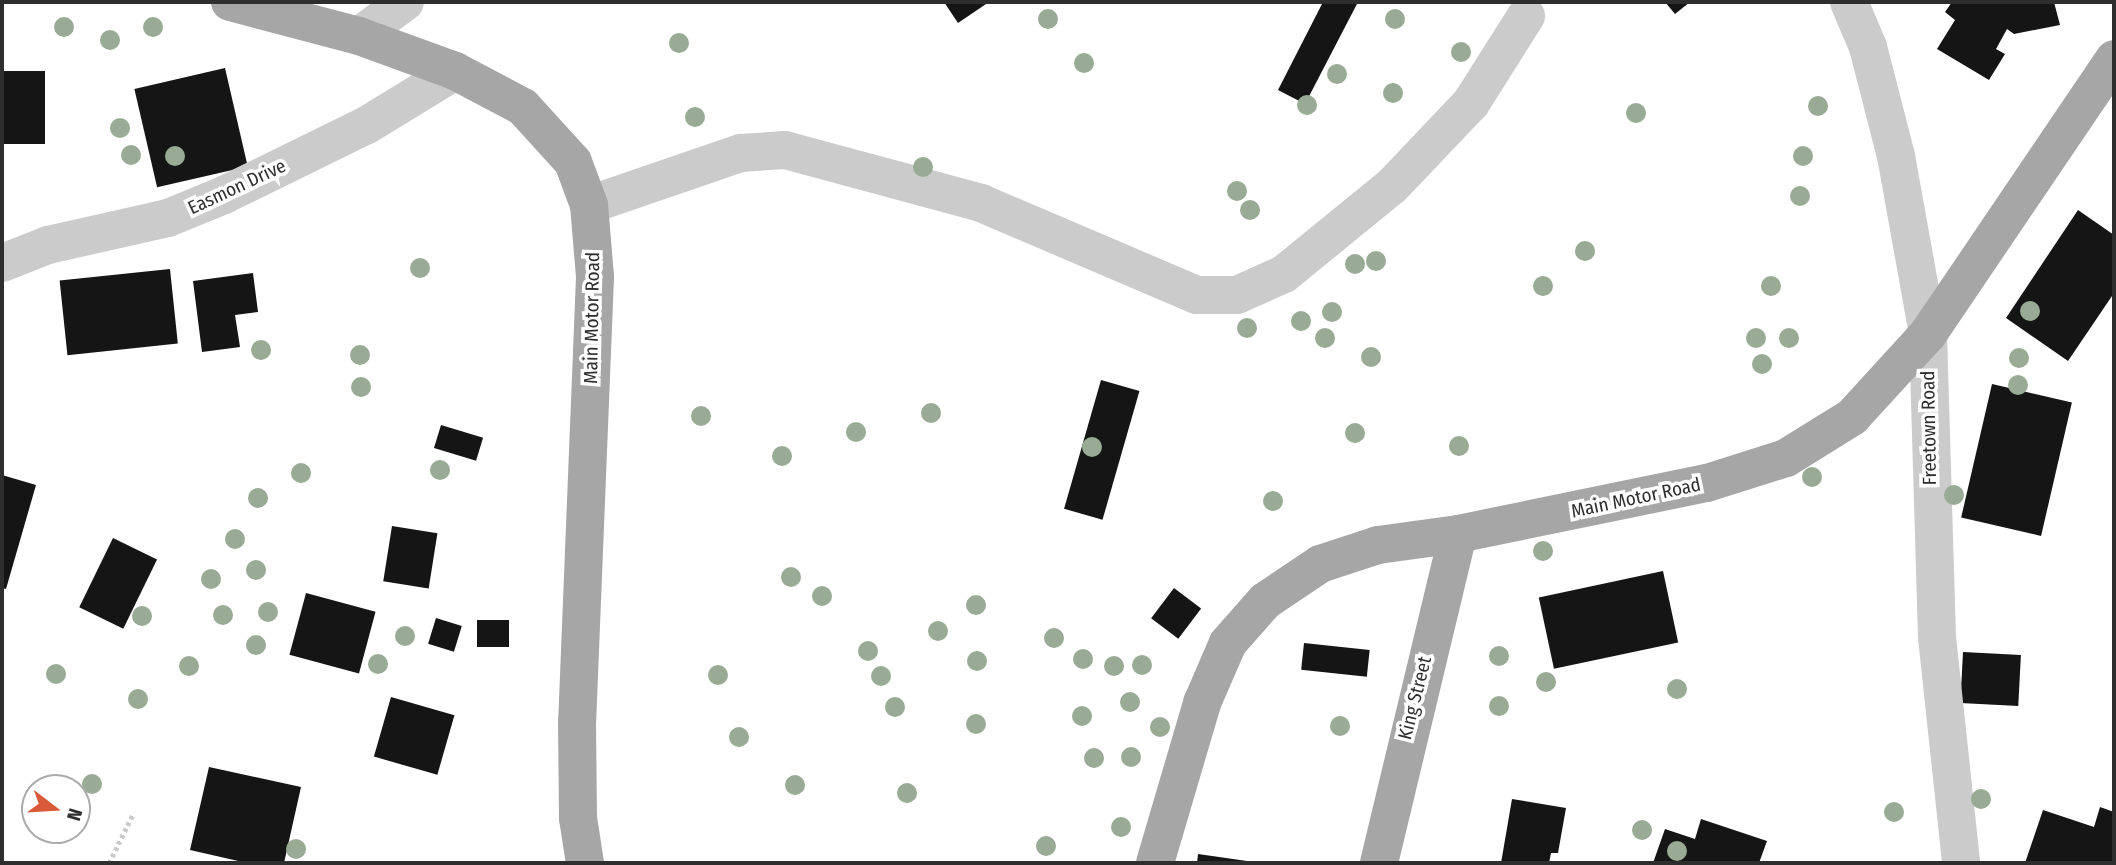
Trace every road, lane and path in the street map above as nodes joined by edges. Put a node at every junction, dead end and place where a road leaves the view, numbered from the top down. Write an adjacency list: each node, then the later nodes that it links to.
1 (230, 2): 5 (main road, Main Motor Road)
2 (405, 2): 5 (street)
3 (1849, 2): 10 (street, Freetown Road)
4 (1526, 16): 8 (street)
5 (359, 36): 7 (main road, Main Motor Road)
6 (2114, 60): 10 (main road, Main Motor Road)
7 (455, 71): 8 (main road, Main Motor Road); 9 (street, Easmon Drive)
8 (589, 205): 14 (main road, Main Motor Road)
9 (2, 263)
10 (1928, 334): 11 (main road, Main Motor Road); 17 (street, Freetown Road)
11 (1458, 534): 15 (main road, Main Motor Road); 16 (main road, King Street)
12 (134, 814): 13 (path)
13 (109, 863)
14 (585, 863)
15 (1155, 863)
16 (1378, 863)
17 (1961, 863)

